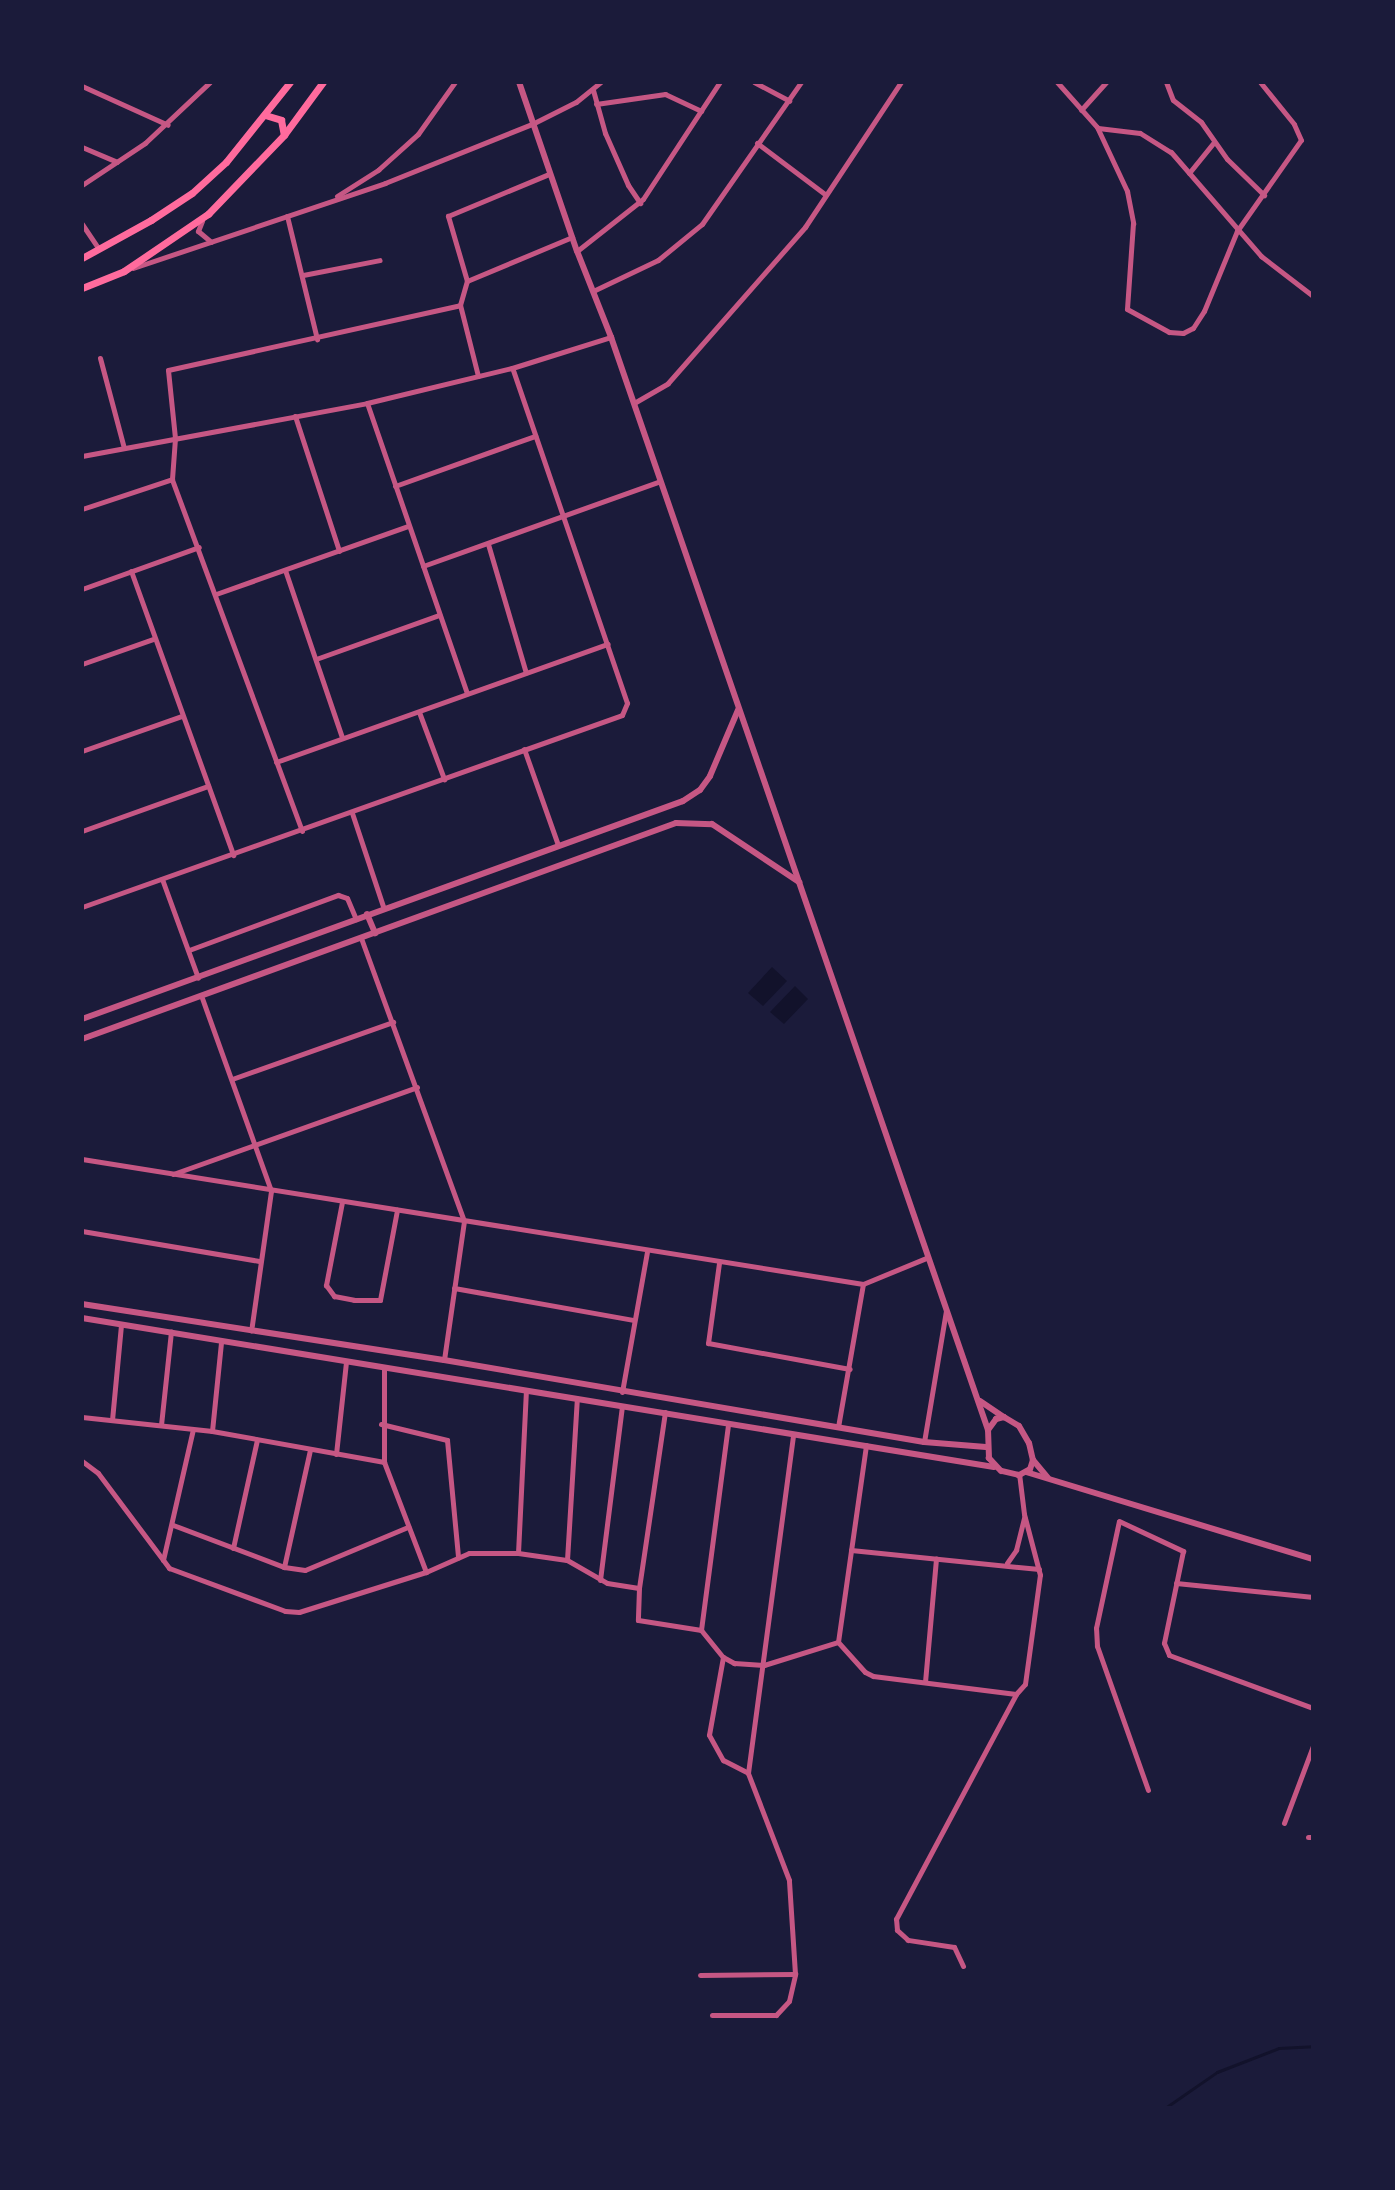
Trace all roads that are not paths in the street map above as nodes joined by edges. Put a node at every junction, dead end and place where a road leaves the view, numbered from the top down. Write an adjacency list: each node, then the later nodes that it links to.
1 (210, 82): 23 (street)
2 (290, 82): 21 (main road)
3 (323, 82): 25 (main road)
4 (455, 82): 30 (street)
5 (519, 82): 22 (street)
6 (601, 82): 16 (street)
7 (720, 82): 20 (street)
8 (754, 82): 17 (street)
9 (801, 82): 17 (street)
10 (901, 82): 35 (street)
11 (1057, 82): 19 (street)
12 (1106, 82): 19 (street)
13 (1260, 82): 36 (street)
14 (1168, 83): 26 (street)
15 (82, 86): 23 (street)
16 (593, 90): 18 (street); 22 (street)
17 (789, 101): 27 (street)
18 (596, 104): 20 (street); 38 (street)
19 (1081, 110): 24 (street)
20 (701, 111): 38 (street)
21 (265, 115): 25 (main road); 45 (main road)
22 (532, 124): 32 (street); 33 (street)
23 (168, 125): 29 (street)
24 (1097, 127): 31 (street); 42 (street)
25 (284, 135): 39 (main road)
26 (1214, 142): 31 (street); 36 (street)
27 (757, 143): 35 (street); 53 (street)
28 (82, 147): 29 (street)
29 (118, 163): 34 (street)
30 (378, 170): 33 (street); 37 (street)
31 (1189, 173): 42 (street)
32 (549, 174): 43 (street); 51 (street)
33 (385, 183): 37 (street)
34 (82, 185)
35 (826, 195): 62 (street)
36 (1264, 195): 42 (street)
37 (331, 200): 40 (street)
38 (640, 203): 46 (street)
39 (208, 214): 44 (street); 49 (main road)
40 (287, 216): 44 (street); 50 (street)
41 (82, 224): 45 (street)
42 (1237, 231): 54 (street)
43 (572, 237): 46 (street); 51 (street)
44 (212, 243): 49 (street)
45 (100, 250): 47 (main road)
46 (577, 251): 53 (street)
47 (82, 258)
48 (380, 260): 50 (street)
49 (124, 271): 52 (main road)
50 (303, 275): 57 (street)
51 (467, 281): 55 (street)
52 (82, 288)
53 (593, 291): 56 (street)
54 (1313, 296)
55 (460, 305): 57 (street); 60 (street)
56 (611, 337): 59 (street); 62 (street)
57 (317, 339): 65 (street)
58 (100, 358): 66 (street)
59 (512, 368): 60 (street); 64 (street)
60 (478, 376): 61 (street)
61 (367, 403): 63 (street); 70 (street)
62 (634, 403): 69 (street)
63 (295, 416): 65 (street); 76 (street)
64 (535, 436): 70 (street); 72 (street)
65 (175, 438): 66 (street); 68 (street)
66 (124, 448): 67 (street)
67 (82, 456)
68 (172, 479): 71 (street); 75 (street)
69 (660, 481): 72 (street); 89 (street)
70 (395, 486): 73 (street)
71 (82, 509)
72 (564, 516): 74 (street); 84 (street)
73 (408, 526): 76 (street); 77 (street)
74 (488, 544): 77 (street); 87 (street)
75 (199, 547): 79 (street); 81 (street)
76 (339, 551): 78 (street)
77 (423, 566): 82 (street)
78 (285, 570): 81 (street); 85 (street)
79 (131, 571): 80 (street); 83 (street)
80 (82, 589)
81 (216, 594): 95 (street)
82 (439, 615): 85 (street); 88 (street)
83 (153, 639): 86 (street); 91 (street)
84 (608, 644): 87 (street); 93 (street)
85 (316, 659): 92 (street)
86 (82, 664)
87 (526, 673): 88 (street)
88 (467, 693): 90 (street)
89 (738, 710): 99 (street); 106 (street)
90 (419, 712): 92 (street); 96 (street)
91 (182, 716): 94 (street); 97 (street)
92 (342, 737): 95 (street)
93 (524, 749): 96 (street); 103 (street)
94 (82, 751)
95 (276, 762): 101 (street)
96 (444, 779): 98 (street)
97 (208, 786): 100 (street); 104 (street)
98 (352, 813): 101 (street); 108 (street)
99 (636, 818): 102 (street); 103 (street)
100 (82, 831)
101 (302, 831): 104 (street)
102 (642, 834): 106 (street); 111 (street)
103 (558, 845): 108 (street)
104 (233, 855): 105 (street)
105 (162, 879): 107 (street); 113 (street)
106 (799, 882): 130 (street)
107 (82, 906)
108 (384, 909): 109 (street)
109 (367, 914): 110 (street); 111 (street)
110 (356, 919): 113 (street); 114 (street)
111 (375, 933): 112 (street)
112 (361, 938): 115 (street); 117 (street)
113 (189, 950): 114 (street)
114 (198, 978): 116 (street)
115 (202, 998): 118 (street); 119 (street)
116 (82, 1019)
117 (394, 1022): 119 (street); 120 (street)
118 (82, 1039)
119 (232, 1079): 121 (street)
120 (417, 1087): 121 (street); 127 (street)
121 (255, 1145): 123 (street); 124 (street)
122 (82, 1159): 123 (street)
123 (172, 1174): 124 (street)
124 (271, 1191): 125 (street); 131 (street)
125 (342, 1202): 126 (street); 126 (street)
126 (397, 1210): 127 (street)
127 (464, 1221): 129 (street); 134 (street)
128 (82, 1231): 131 (street)
129 (647, 1252): 132 (street); 138 (street)
130 (926, 1258): 133 (street); 136 (street)
131 (260, 1261): 142 (street)
132 (719, 1263): 133 (street); 150 (street)
133 (863, 1284): 150 (street)
134 (454, 1288): 138 (street); 147 (street)
135 (82, 1304): 140 (street)
136 (946, 1309): 156 (street); 173 (street)
137 (82, 1318): 139 (street)
138 (634, 1320): 153 (street)
139 (121, 1324): 141 (street); 163 (street)
140 (199, 1324): 142 (street); 144 (street)
141 (171, 1332): 144 (street); 166 (street)
142 (251, 1332): 143 (street)
143 (272, 1336): 146 (street); 147 (street)
144 (197, 1337): 145 (street)
145 (221, 1342): 146 (street); 170 (street)
146 (270, 1350): 148 (street)
147 (444, 1360): 151 (street)
148 (346, 1362): 149 (street); 177 (street)
149 (384, 1367): 152 (street); 164 (street)
150 (850, 1369): 167 (street)
151 (596, 1388): 153 (street); 157 (street)
152 (526, 1390): 154 (street); 189 (street)
153 (622, 1393): 155 (street)
154 (577, 1397): 157 (street); 193 (street)
155 (645, 1397): 159 (street); 167 (street)
156 (978, 1398): 162 (street); 169 (street)
157 (596, 1401): 158 (street)
158 (622, 1405): 159 (street); 199 (street)
159 (644, 1408): 160 (street)
160 (665, 1412): 165 (street); 201 (street)
161 (82, 1417): 163 (street)
162 (1004, 1417): 169 (street); 178 (street)
163 (112, 1420): 166 (street)
164 (381, 1424): 180 (street); 190 (street)
165 (728, 1424): 171 (street); 203 (street)
166 (161, 1425): 168 (street)
167 (838, 1427): 173 (street)
168 (193, 1429): 170 (street); 185 (street)
169 (988, 1430): 175 (street)
170 (212, 1431): 172 (street)
171 (793, 1435): 174 (street); 206 (street)
172 (257, 1440): 176 (street); 187 (street)
173 (924, 1442): 175 (street)
174 (866, 1445): 181 (street); 188 (street)
175 (986, 1447): 181 (street)
176 (310, 1450): 177 (street); 196 (street)
177 (336, 1454): 180 (street)
178 (1033, 1460): 182 (street); 183 (street)
179 (82, 1461): 194 (street)
180 (384, 1462): 186 (street)
181 (994, 1467): 182 (street)
182 (1023, 1474): 183 (street); 184 (street)
183 (1051, 1480): 192 (street)
184 (1024, 1514): 195 (street); 197 (street)
185 (173, 1525): 187 (street); 194 (street)
186 (408, 1527): 196 (street); 198 (street)
187 (233, 1548): 196 (street)
188 (851, 1550): 191 (street); 204 (street)
189 (518, 1553): 190 (street); 193 (street)
190 (458, 1557): 198 (street)
191 (936, 1558): 195 (street); 207 (street)
192 (1313, 1559)
193 (567, 1560): 199 (street)
194 (163, 1561): 198 (street)
195 (1006, 1564): 197 (street)
196 (284, 1567)
197 (1039, 1569): 208 (street)
198 (426, 1572)
199 (600, 1580): 201 (street)
200 (1176, 1583): 202 (street); 209 (street); 212 (street)
201 (639, 1588): 203 (street)
202 (1313, 1597)
203 (701, 1630): 205 (street)
204 (838, 1642): 206 (street); 207 (street)
205 (723, 1657): 206 (street); 211 (street)
206 (764, 1665): 211 (street)
207 (925, 1682): 208 (street)
208 (1016, 1694): 214 (street)
209 (1313, 1708)
210 (1313, 1746): 213 (street)
211 (748, 1773): 215 (street)
212 (1148, 1790)
213 (1284, 1823)
214 (963, 1966)
215 (795, 1974): 216 (street); 217 (street)
216 (700, 1975)
217 (712, 2015)

